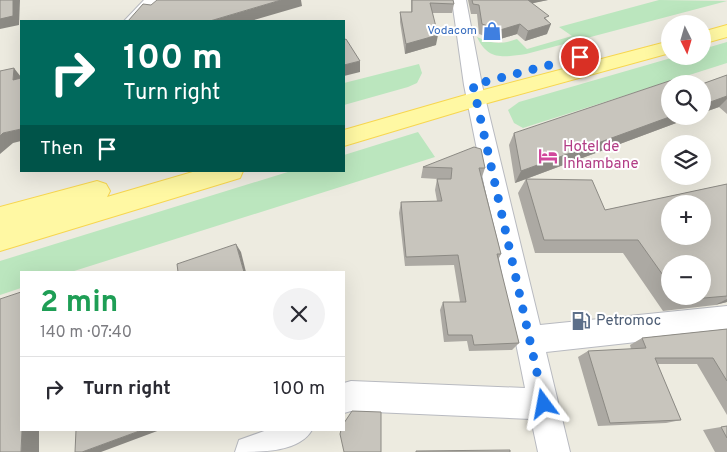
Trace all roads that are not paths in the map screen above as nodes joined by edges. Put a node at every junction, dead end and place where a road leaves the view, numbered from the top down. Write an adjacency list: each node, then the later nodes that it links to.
1 (152, 0): 3 (street)
2 (459, 0): 10 (street)
3 (133, 20)
4 (727, 20): 5 (main road)
5 (711, 24)
6 (727, 31): 7 (main road)
7 (711, 35)
8 (661, 37): 10 (main road)
9 (661, 49): 10 (main road)
10 (475, 92): 11 (main road); 12 (main road); 18 (street)
11 (345, 122)
12 (345, 138)
13 (163, 172): 15 (main road)
14 (228, 172): 16 (main road)
15 (0, 218)
16 (0, 239)
17 (727, 318): 18 (street)
18 (530, 340): 20 (street)
19 (345, 398): 20 (street)
20 (544, 404): 23 (street)
21 (295, 431): 22 (street)
22 (251, 452)
23 (554, 452)

